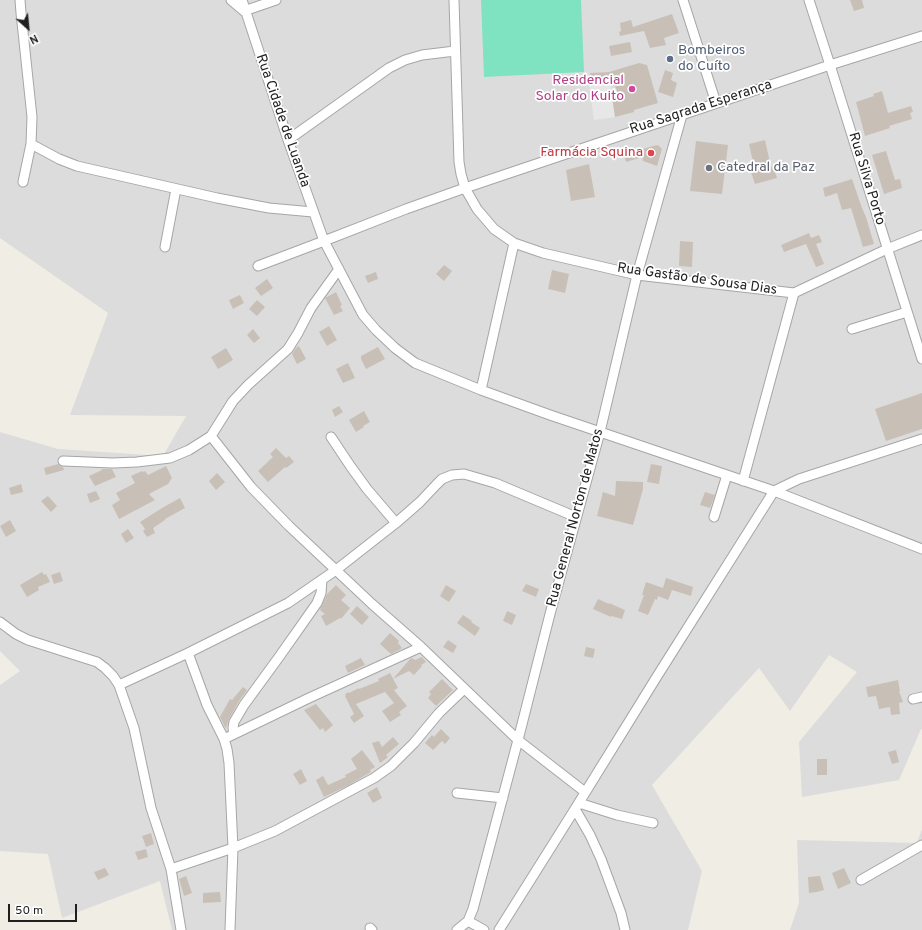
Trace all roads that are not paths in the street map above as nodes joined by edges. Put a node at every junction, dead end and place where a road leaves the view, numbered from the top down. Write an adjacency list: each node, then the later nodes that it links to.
1 (20, 0): 15 (street)
2 (231, 0): 8 (street)
3 (242, 0): 8 (street, Rua Cidade de Luanda)
4 (276, 0): 8 (street)
5 (454, 0): 10 (street, Rua Gastão de Sousa Dias)
6 (683, 0): 12 (street)
7 (809, 0): 11 (street, Rua Silva Porto)
8 (245, 10): 14 (street, Rua Cidade de Luanda)
9 (922, 36): 11 (street, Rua Sagrada Esperança)
10 (455, 51): 14 (street); 17 (street, Rua Gastão de Sousa Dias)
11 (830, 65): 12 (street, Rua Sagrada Esperança); 24 (street, Rua Silva Porto)
12 (716, 103): 13 (street, Rua Sagrada Esperança)
13 (682, 114): 17 (street, Rua Sagrada Esperança); 27 (street, Rua General Norton de Matos)
14 (288, 140): 19 (street, Rua Cidade de Luanda)
15 (31, 144): 16 (street); 18 (street)
16 (23, 182)
17 (465, 188): 21 (street, Rua Sagrada Esperança); 22 (street, Rua Gastão de Sousa Dias)
18 (176, 189): 19 (street); 23 (street)
19 (313, 212): 21 (street, Rua Cidade de Luanda)
20 (922, 235): 24 (street, Rua Gastão de Sousa Dias)
21 (324, 241): 25 (street, Rua Sagrada Esperança); 26 (street, Rua Cidade de Luanda)
22 (514, 243): 27 (street, Rua Gastão de Sousa Dias); 32 (street)
23 (165, 247)
24 (887, 249): 28 (street, Rua Gastão de Sousa Dias); 29 (street, Rua Silva Porto)
25 (258, 266)
26 (339, 269): 32 (street, Rua Cidade de Luanda); 34 (street)
27 (637, 275): 28 (street, Rua Gastão de Sousa Dias); 33 (street, Rua General Norton de Matos)
28 (794, 293): 39 (street)
29 (907, 312): 30 (street); 31 (street, Rua Silva Porto)
30 (852, 329)
31 (922, 359)
32 (481, 390): 33 (street, Rua Cidade de Luanda)
33 (600, 432): 38 (street, Rua Cidade de Luanda); 41 (street, Rua General Norton de Matos)
34 (211, 436): 37 (street); 45 (street)
35 (331, 437): 43 (street)
36 (922, 439): 40 (street)
37 (63, 461)
38 (727, 475): 39 (street, Rua Cidade de Luanda); 42 (street)
39 (743, 481): 40 (street, Rua Cidade de Luanda)
40 (774, 491): 44 (street, Rua Cidade de Luanda); 55 (street)
41 (576, 517): 43 (street); 54 (street, Rua General Norton de Matos)
42 (714, 517)
43 (396, 523): 45 (street)
44 (922, 549)
45 (336, 570): 46 (street); 48 (street)
46 (322, 580): 49 (street); 52 (street)
47 (0, 622): 50 (street)
48 (420, 647): 51 (street); 52 (street)
49 (188, 653): 50 (street); 53 (street)
50 (119, 685): 62 (street)
51 (464, 689): 54 (street); 61 (street)
52 (234, 734): 53 (street)
53 (224, 739): 61 (street)
54 (518, 740): 55 (street); 57 (street, Rua General Norton de Matos)
55 (585, 792): 58 (street)
56 (457, 793): 57 (street)
57 (503, 798): 64 (street, Rua General Norton de Matos)
58 (577, 806): 59 (street); 69 (street); 70 (street)
59 (653, 823)
60 (922, 845): 63 (street)
61 (233, 848): 62 (street); 66 (street)
62 (171, 869): 65 (street)
63 (861, 880)
64 (468, 921): 67 (street); 68 (street)
65 (181, 930)
66 (230, 930)
67 (457, 930)
68 (484, 930)
69 (499, 930)
70 (625, 930)

